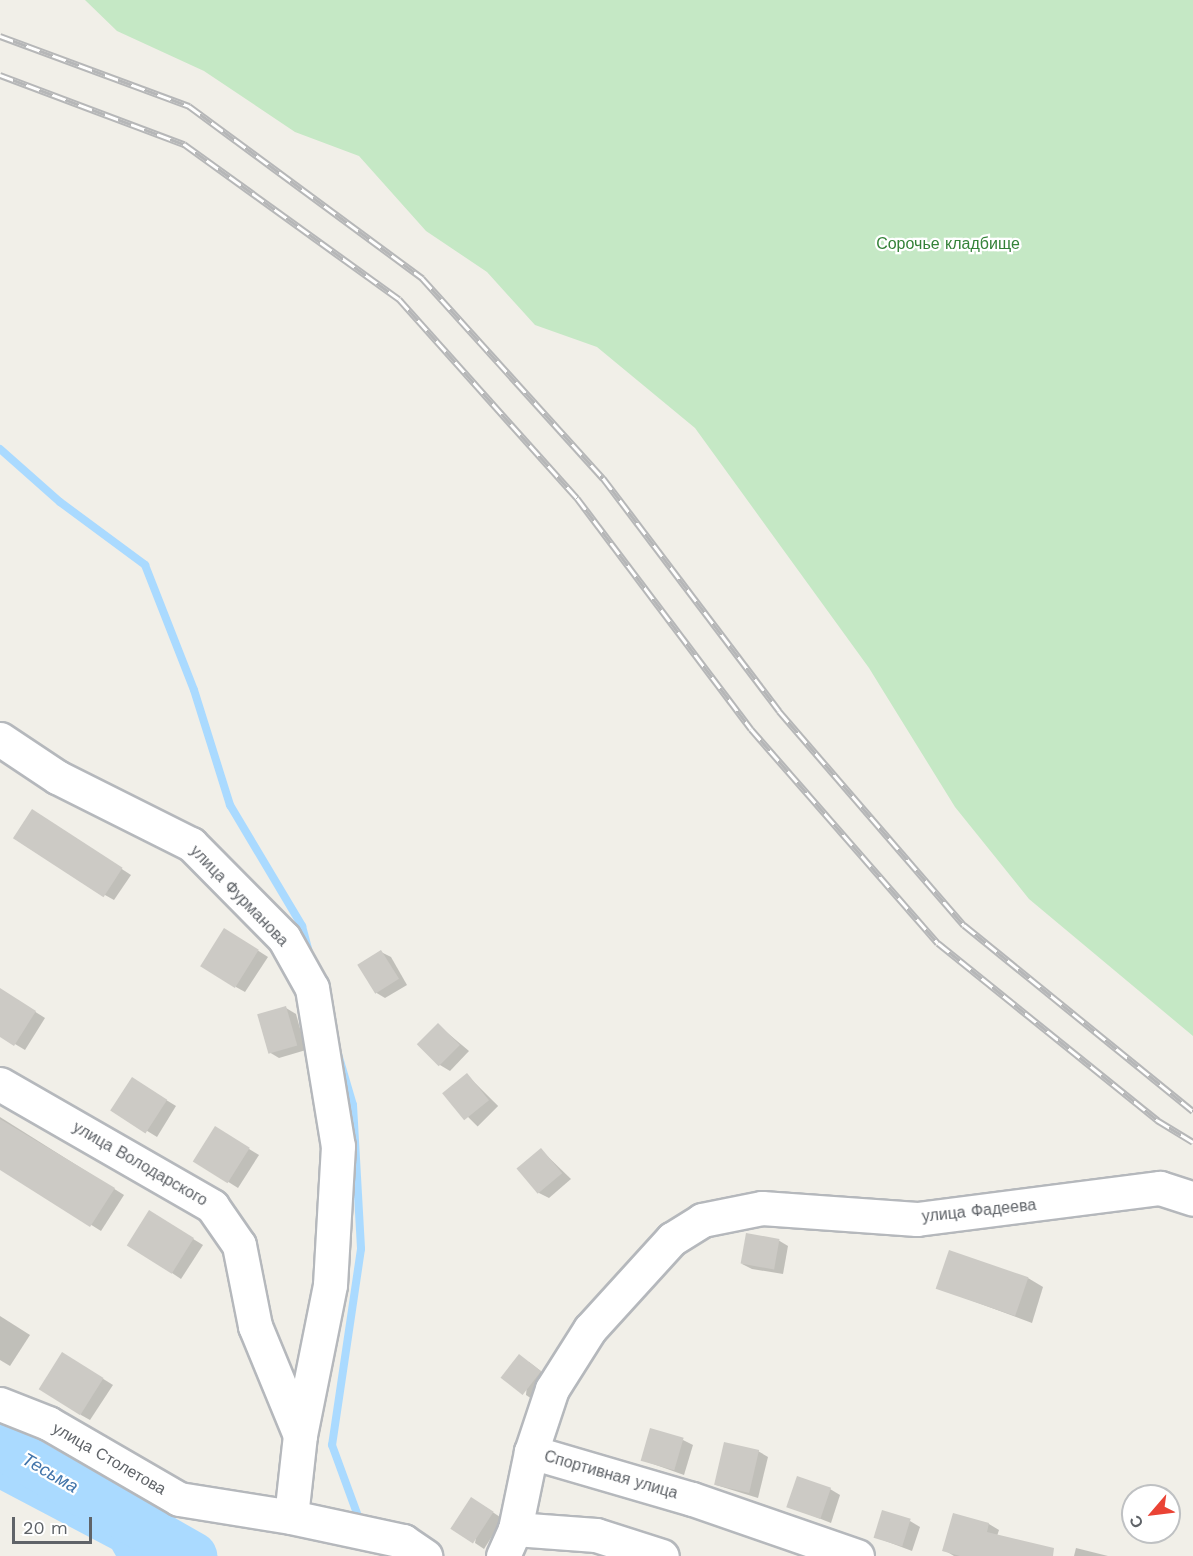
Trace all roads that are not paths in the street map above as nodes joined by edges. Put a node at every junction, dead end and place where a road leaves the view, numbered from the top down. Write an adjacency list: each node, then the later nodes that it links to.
1 (0, 739): 6 (street, улица Фурманова)
2 (0, 1084): 6 (street, улица Володарского)
3 (1193, 1199): 4 (street, улица Фадеева)
4 (762, 1208): 7 (street, Спортивная улица)
5 (0, 1404): 8 (street, улица Столетова)
6 (300, 1436): 8 (street, улица Володарского)
7 (531, 1452): 9 (street); 12 (street, Спортивная улица)
8 (291, 1516): 10 (street, улица Столетова)
9 (509, 1543): 11 (street)
10 (425, 1556)
11 (662, 1556)
12 (857, 1556)

